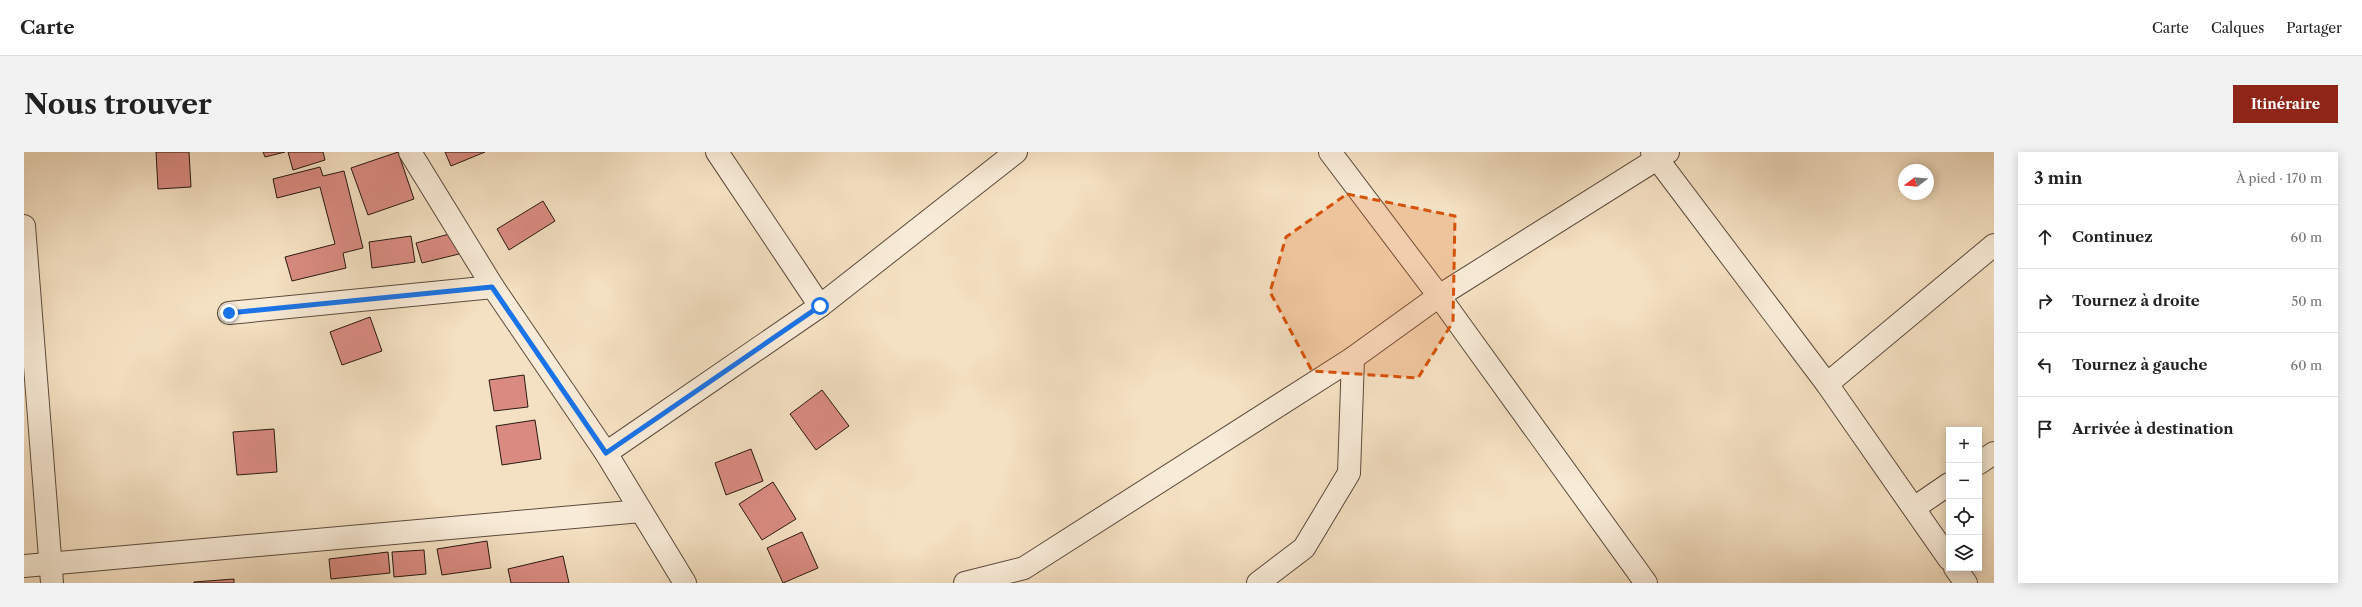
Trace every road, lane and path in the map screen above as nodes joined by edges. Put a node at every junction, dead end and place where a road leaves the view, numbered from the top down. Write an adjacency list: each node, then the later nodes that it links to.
1 (410, 152): 8 (street)
2 (716, 152): 10 (street)
3 (1330, 152): 9 (street)
4 (1011, 153): 10 (street)
5 (1659, 155): 9 (street); 14 (street)
6 (24, 226): 12 (street)
7 (1994, 245): 14 (street)
8 (492, 287): 11 (street); 15 (street)
9 (1439, 296): 13 (street); 28 (street)
10 (820, 306): 15 (street)
11 (229, 313)
12 (28, 347): 24 (street)
13 (1354, 358): 26 (street); 27 (street)
14 (1827, 384): 19 (street)
15 (606, 453): 20 (street)
16 (1994, 453): 17 (street)
17 (1982, 461)
18 (1946, 486): 19 (street)
19 (1914, 508): 21 (street)
20 (641, 511): 24 (street); 25 (street)
21 (1946, 555)
22 (24, 566): 24 (street)
23 (1957, 571): 29 (street)
24 (52, 574)
25 (686, 583)
26 (965, 583)
27 (1258, 583)
28 (1646, 583)
29 (1966, 583)

